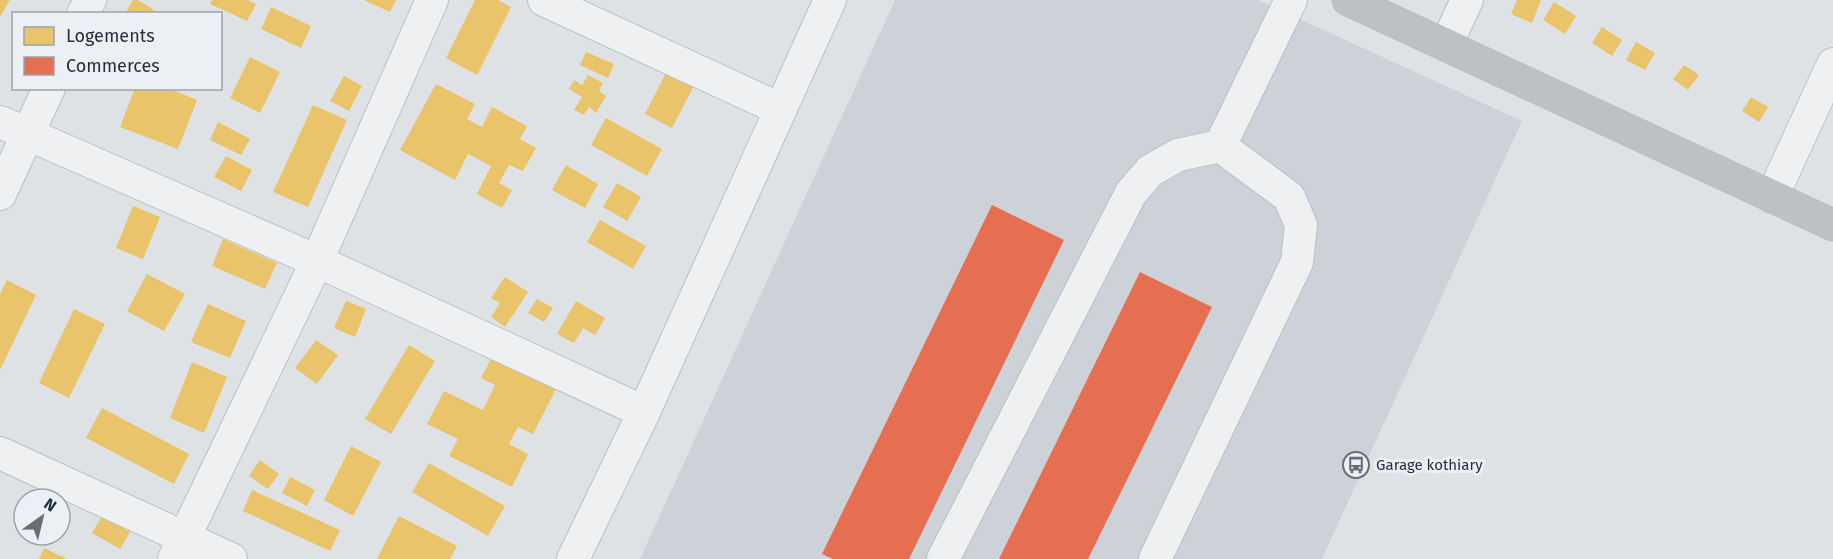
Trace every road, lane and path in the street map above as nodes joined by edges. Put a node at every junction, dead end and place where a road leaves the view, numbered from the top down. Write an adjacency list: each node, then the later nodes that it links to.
1 (432, 0): 17 (street)
2 (544, 0): 10 (street)
3 (830, 0): 10 (street)
4 (1291, 0): 13 (street)
5 (1348, 0): 7 (main road)
6 (1467, 0): 7 (street)
7 (1446, 45): 15 (main road)
8 (1833, 64): 15 (street)
9 (48, 90): 12 (street)
10 (780, 109): 18 (street)
11 (0, 122): 12 (street)
12 (28, 134): 14 (street); 17 (street)
13 (1220, 146): 23 (street); 24 (street)
14 (0, 194)
15 (1772, 196): 16 (main road)
16 (1833, 225)
17 (317, 261): 18 (street); 20 (street)
18 (644, 412): 21 (street)
19 (0, 453): 20 (street)
20 (179, 548): 22 (street)
21 (580, 557)
22 (231, 559)
23 (943, 559)
24 (1155, 559)

